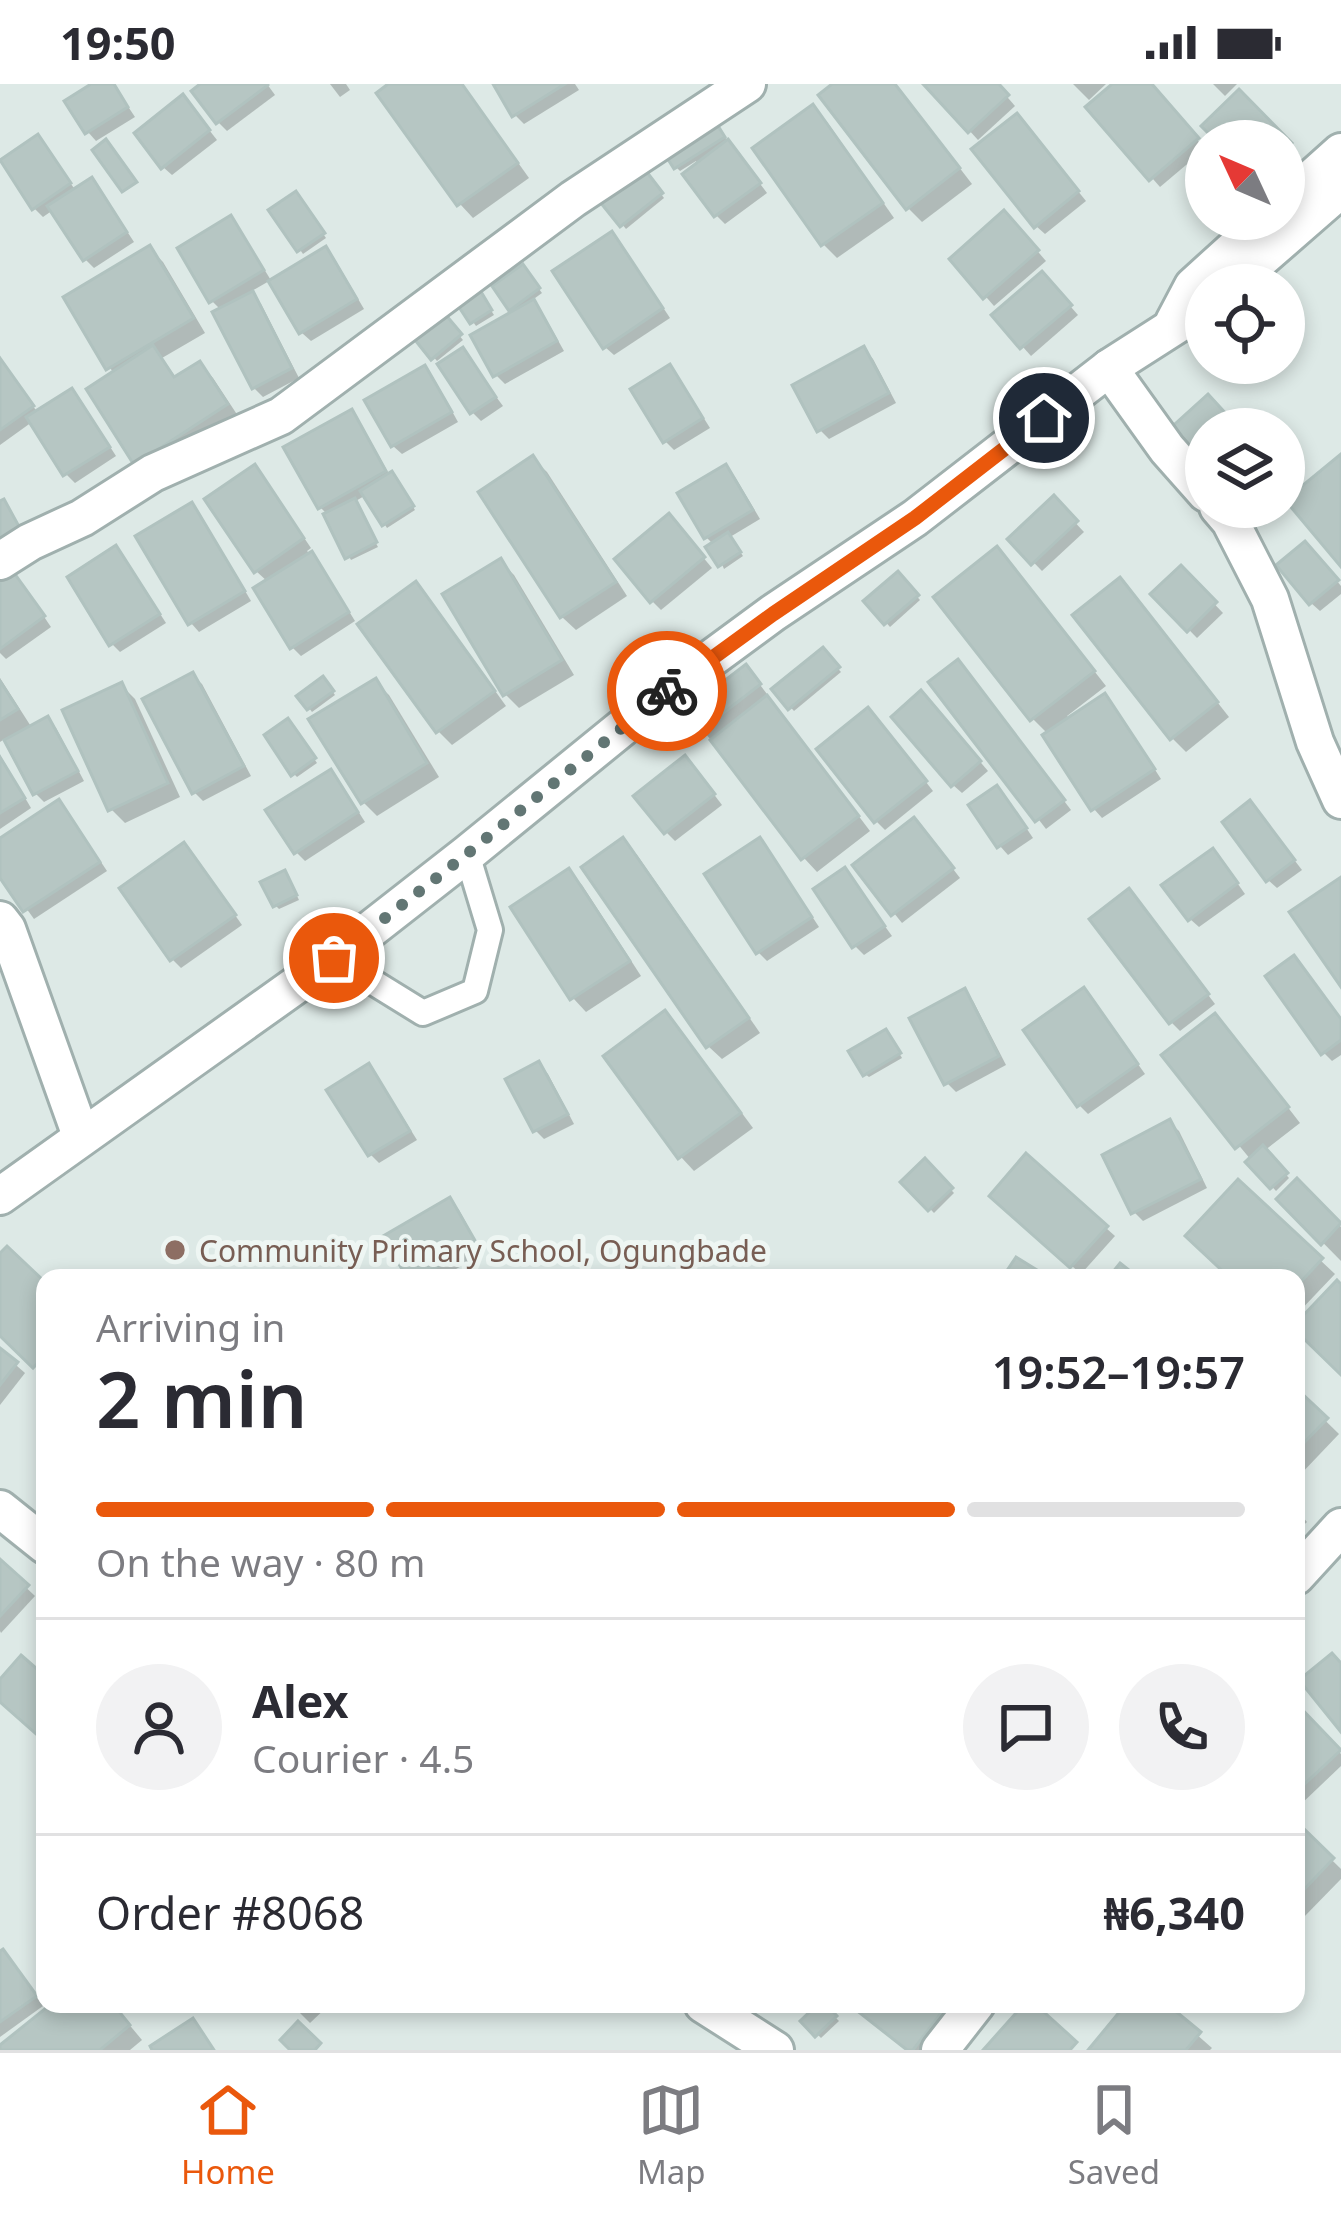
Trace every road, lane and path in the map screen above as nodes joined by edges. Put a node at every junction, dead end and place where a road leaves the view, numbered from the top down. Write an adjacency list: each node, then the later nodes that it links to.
1 (747, 84): 12 (street)
2 (1341, 152): 3 (street)
3 (1305, 184)
4 (1341, 189): 6 (street)
5 (1244, 240): 8 (street)
6 (1256, 264)
7 (1185, 318): 8 (street)
8 (1172, 325): 9 (street)
9 (1109, 368): 10 (street); 14 (street)
10 (1185, 469)
11 (1234, 528): 13 (street)
12 (0, 561)
13 (1341, 800)
14 (467, 854): 16 (street); 16 (lane)
15 (0, 920): 17 (street)
16 (334, 958): 17 (street)
17 (81, 1136): 18 (street)
18 (0, 1196)
19 (0, 1509): 21 (street)
20 (1341, 1527): 22 (street)
21 (36, 1538)
22 (1305, 1566)
23 (717, 2013): 25 (street)
24 (969, 2013): 26 (street)
25 (775, 2050)
26 (940, 2050)

